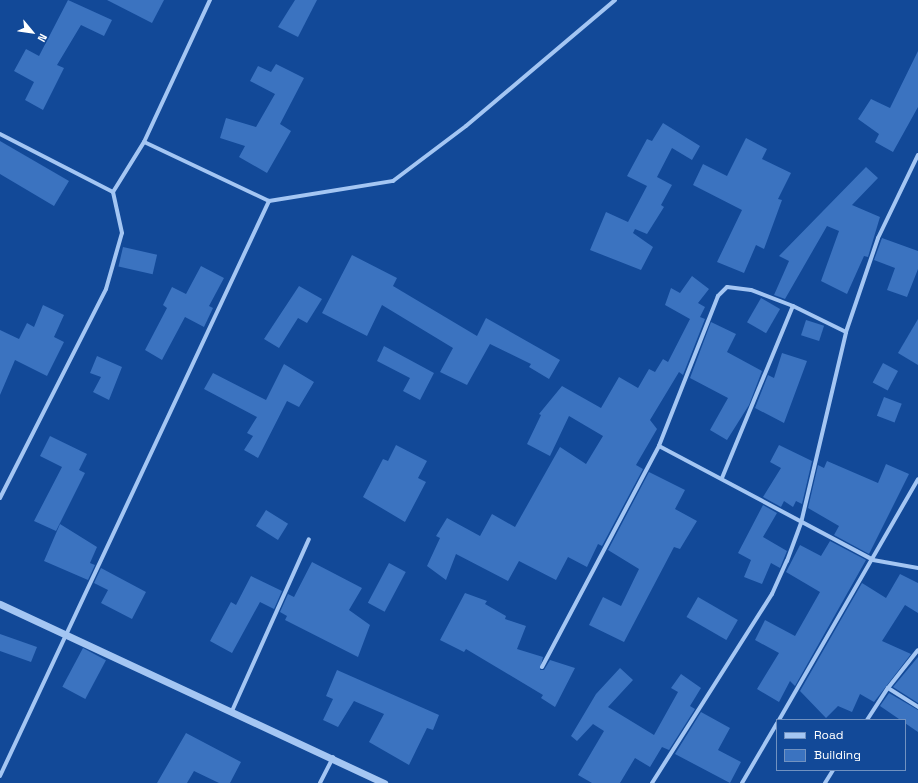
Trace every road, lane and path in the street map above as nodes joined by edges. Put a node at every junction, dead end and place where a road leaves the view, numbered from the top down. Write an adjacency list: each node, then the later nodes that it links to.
1 (210, 0): 4 (street)
2 (615, 0): 7 (street)
3 (0, 134): 6 (street)
4 (144, 142): 6 (street); 7 (street)
5 (918, 155): 9 (street)
6 (113, 192): 13 (street)
7 (269, 200): 19 (street)
8 (793, 306): 9 (street); 10 (street); 11 (street)
9 (846, 332): 14 (street)
10 (659, 446): 11 (street); 21 (street)
11 (722, 478): 14 (street)
12 (918, 478): 16 (street)
13 (0, 498)
14 (800, 523): 16 (street); 33 (street)
15 (309, 539): 24 (street)
16 (873, 560): 17 (street); 25 (street)
17 (918, 568)
18 (0, 604): 19 (street)
19 (68, 635): 24 (street); 30 (street)
20 (918, 650): 22 (street)
21 (542, 667)
22 (888, 688): 23 (street); 26 (street)
23 (918, 706)
24 (232, 711): 28 (street)
25 (780, 719)
26 (868, 719)
27 (776, 725): 34 (street)
28 (333, 757): 31 (street); 32 (street)
29 (832, 771): 35 (street)
30 (0, 776)
31 (320, 783)
32 (384, 783)
33 (652, 783)
34 (742, 783)
35 (824, 783)

